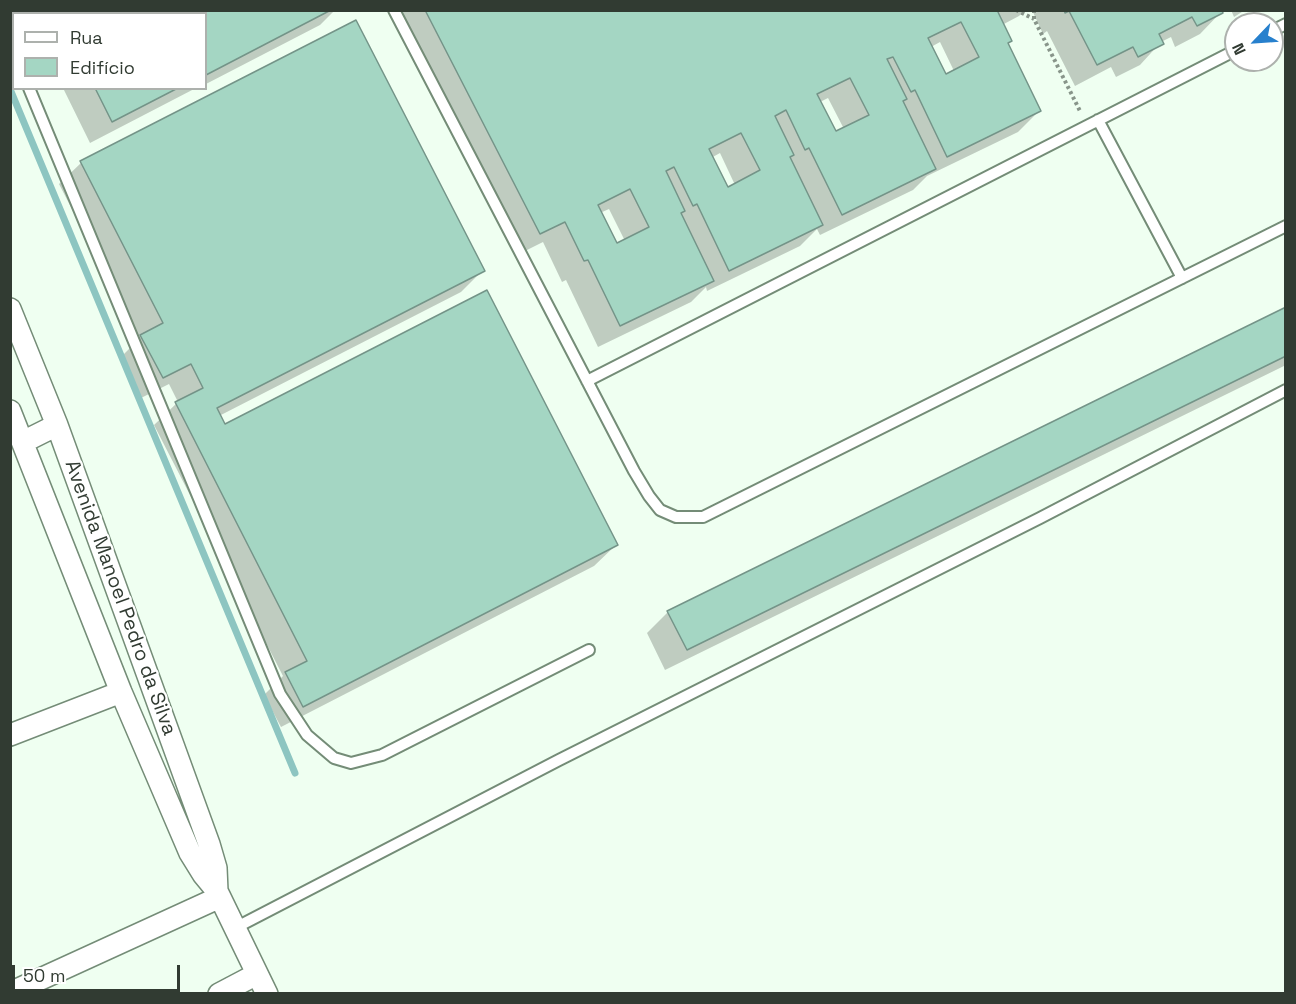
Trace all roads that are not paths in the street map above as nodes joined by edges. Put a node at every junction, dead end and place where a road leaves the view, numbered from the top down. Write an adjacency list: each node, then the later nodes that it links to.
1 (394, 10): 8 (lane)
2 (1224, 56): 4 (lane)
3 (30, 90): 13 (lane)
4 (1098, 120): 6 (lane); 8 (lane)
5 (1286, 226): 6 (lane)
6 (1182, 278): 8 (lane)
7 (10, 309): 11 (street, Avenida Manoel Pedro da Silva)
8 (587, 381)
9 (1286, 390): 17 (lane)
10 (10, 411): 12 (street, Avenida Manoel Pedro da Silva)
11 (57, 424): 12 (street); 16 (street, Avenida Manoel Pedro da Silva)
12 (23, 442): 14 (street, Avenida Manoel Pedro da Silva)
13 (589, 650)
14 (121, 692): 15 (street); 16 (street, Avenida Manoel Pedro da Silva)
15 (10, 735)
16 (219, 894): 17 (street, Avenida Manoel Pedro da Silva); 19 (street)
17 (235, 928): 18 (street, Avenida Manoel Pedro da Silva)
18 (257, 974): 20 (street); 21 (street, Avenida Manoel Pedro da Silva)
19 (10, 993)
20 (219, 993)
21 (267, 993)

